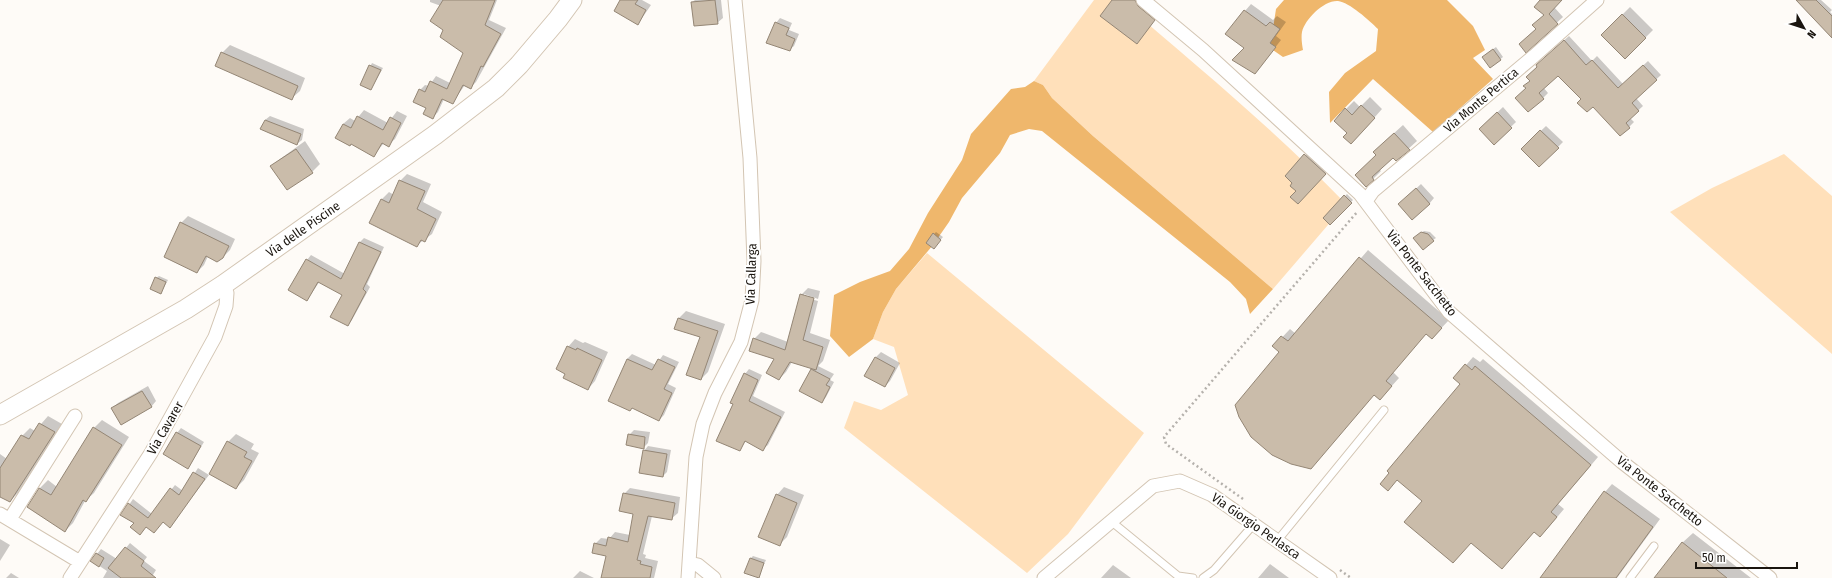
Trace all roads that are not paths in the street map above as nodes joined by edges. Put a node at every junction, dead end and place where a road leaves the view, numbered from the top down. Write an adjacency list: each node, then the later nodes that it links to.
1 (572, 0): 6 (street, Via delle Piscine)
2 (735, 0): 16 (street, Via Callarga)
3 (1143, 0): 5 (street, Via Ponte Sacchetto)
4 (1597, 0): 5 (street, Via Monte Pertica)
5 (1366, 201): 25 (street, Via Ponte Sacchetto)
6 (223, 285): 8 (street, Via delle Piscine); 15 (street, Via Cavarer)
7 (1384, 410): 13 (lane)
8 (0, 415)
9 (75, 416): 10 (street)
10 (5, 517): 15 (street)
11 (1112, 522): 12 (street, Via Giorgio Perlasca); 21 (street, Via Giorgio Perlasca); 22 (lane)
12 (1254, 524): 13 (street, Via Giorgio Perlasca); 23 (lane)
13 (1277, 541): 17 (street, Via Giorgio Perlasca)
14 (1654, 546): 24 (lane)
15 (80, 562): 18 (street, Via Cavarer)
16 (689, 563): 19 (street, Via Callarga); 20 (street)
17 (1334, 573)
18 (70, 578)
19 (688, 578)
20 (714, 578)
21 (1044, 578)
22 (1193, 578)
23 (1203, 578)
24 (1630, 578)
25 (1770, 578)

